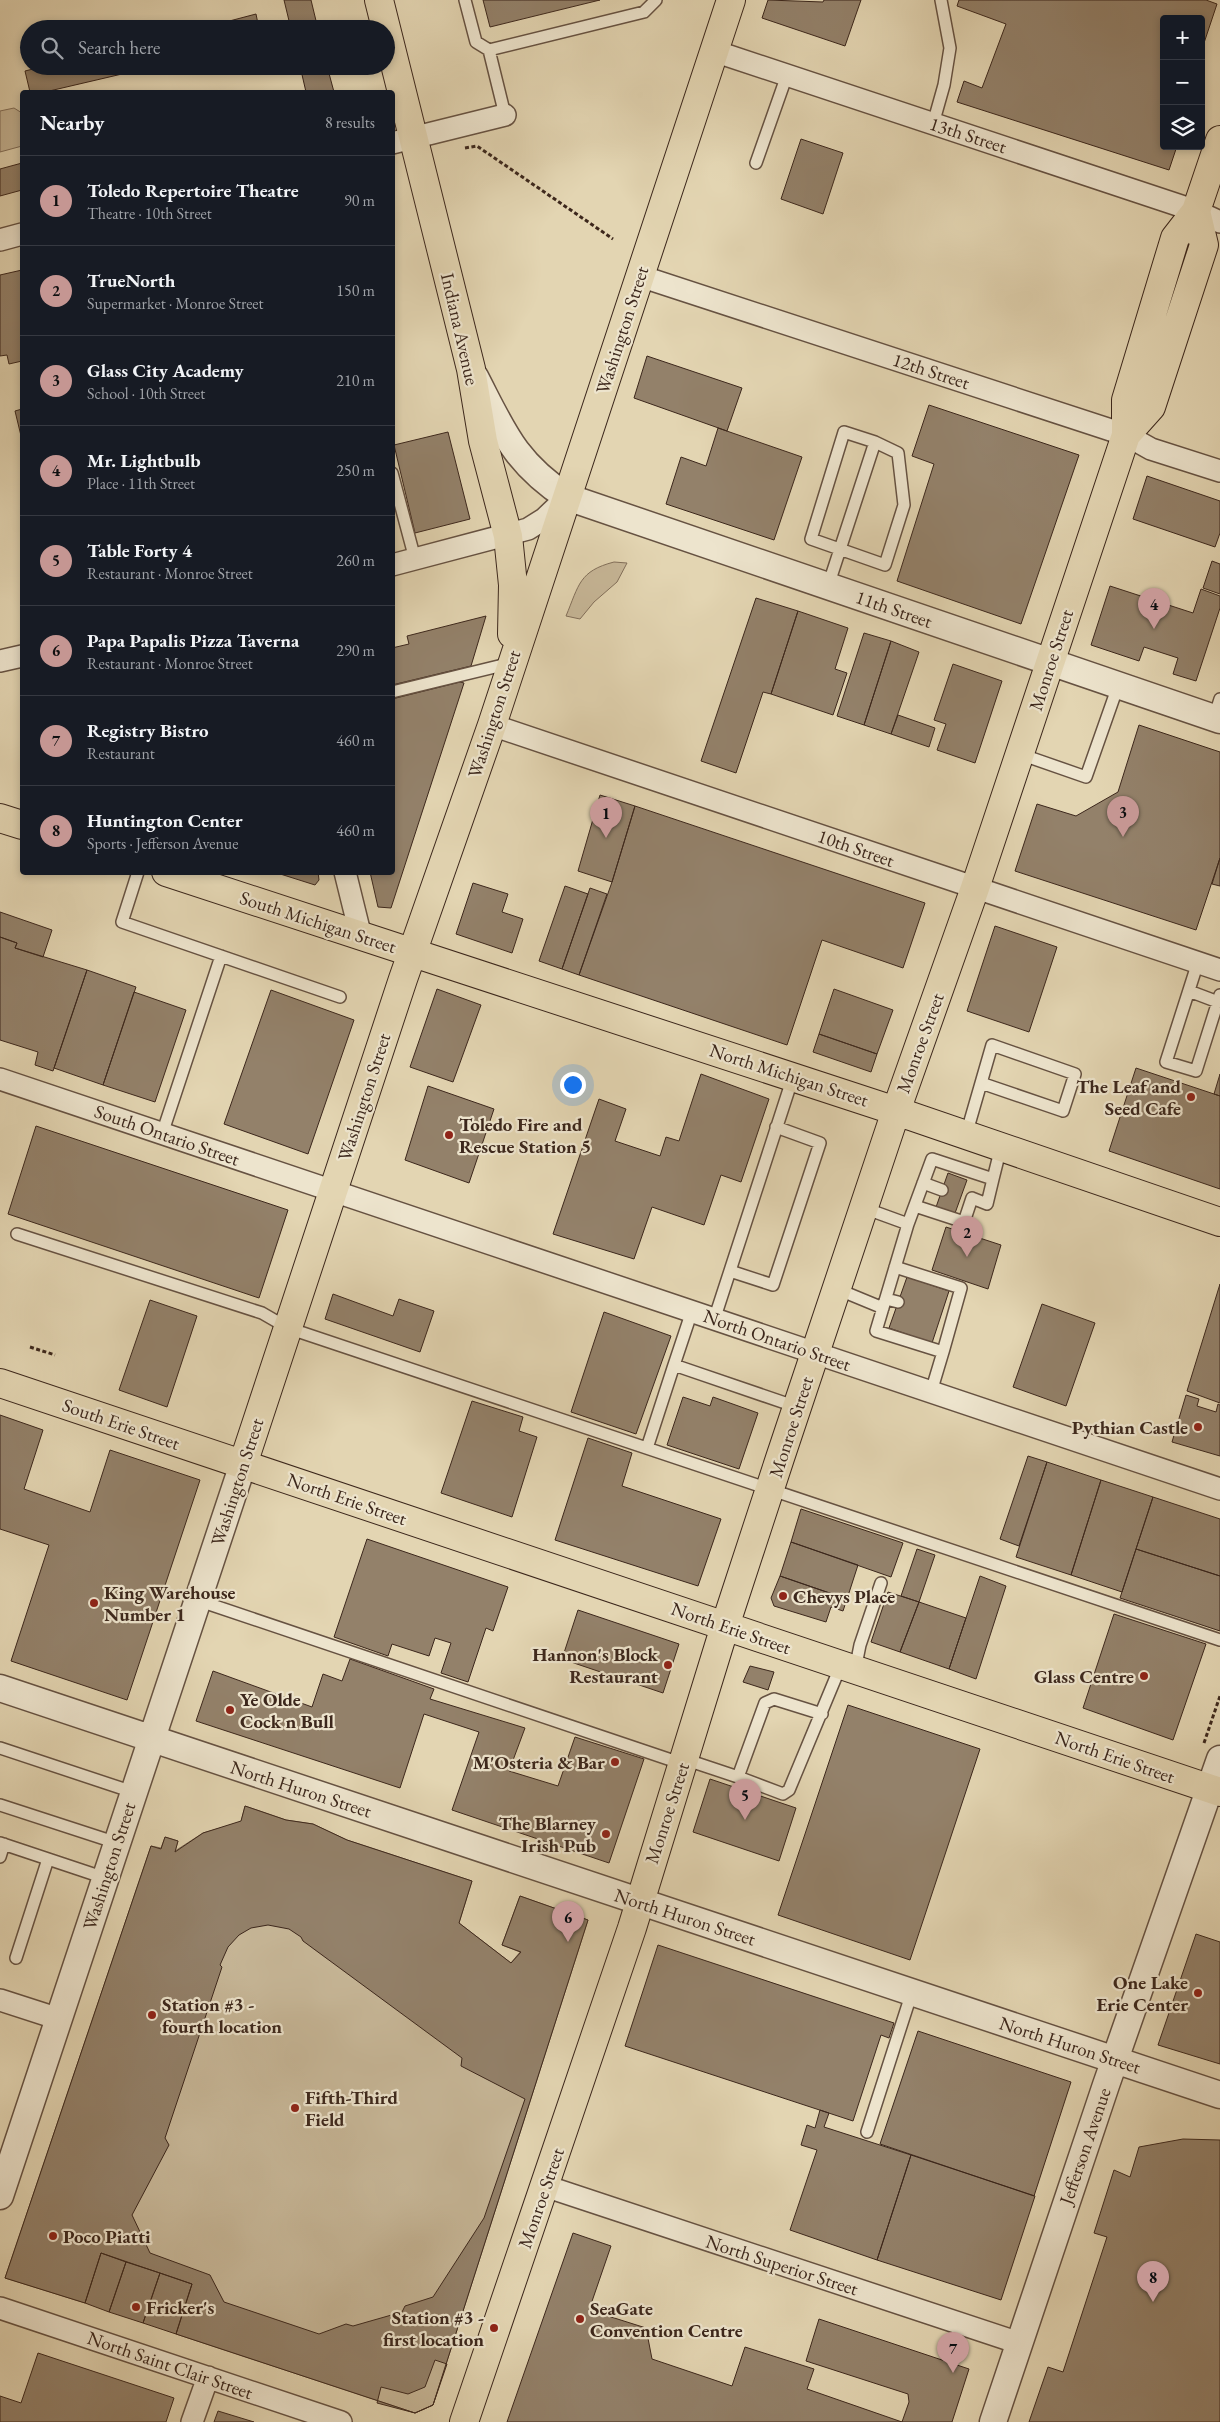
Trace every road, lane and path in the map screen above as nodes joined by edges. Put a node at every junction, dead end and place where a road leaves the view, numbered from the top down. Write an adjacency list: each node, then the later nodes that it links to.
1 (379, 0): 6 (main road, Indiana Avenue)
2 (465, 0): 7 (lane)
3 (656, 0): 7 (lane)
4 (731, 0): 8 (main road, Washington Street)
5 (941, 0): 14 (lane)
6 (382, 20)
7 (489, 50): 13 (lane)
8 (714, 51): 10 (street, 13th Street); 23 (main road, Washington Street)
9 (392, 75): 11 (main road, Indiana Avenue)
10 (787, 75): 14 (street, 13th Street); 18 (lane)
11 (394, 90)
12 (395, 93): 15 (main road, Indiana Avenue)
13 (505, 115): 15 (street)
14 (933, 124): 19 (street, 13th Street)
15 (403, 140): 24 (main road, Indiana Avenue)
16 (1220, 140): 19 (main road, Monroe Street)
17 (461, 148): 21 (path)
18 (756, 163)
19 (1208, 217): 25 (main road, Monroe Street)
20 (20, 235): 22 (street)
21 (613, 239)
22 (0, 240)
23 (640, 276): 25 (street, 12th Street); 29 (main road, Washington Street)
24 (471, 369): 29 (street, 11th Street); 30 (main road, Indiana Avenue)
25 (1126, 435): 27 (street, 12th Street); 38 (main road, Monroe Street)
26 (875, 442): 31 (lane); 31 (lane); 31 (lane)
27 (1220, 471)
28 (395, 484): 32 (lane)
29 (567, 497): 30 (street); 34 (street, 11th Street); 37 (main road, Washington Street)
30 (508, 536): 32 (street); 37 (main road, Indiana Avenue)
31 (840, 550): 34 (lane)
32 (415, 560): 33 (street)
33 (395, 564)
34 (828, 586): 38 (street, 11th Street)
35 (20, 656): 36 (street)
36 (0, 661)
37 (511, 663): 40 (lane); 42 (main road, Washington Street)
38 (1050, 663): 39 (street, 11th Street); 43 (main road, Monroe Street)
39 (1118, 686): 41 (street, 11th Street); 43 (lane)
40 (395, 691)
41 (1218, 713)
42 (492, 725): 49 (street, 10th Street); 51 (main road, Washington Street)
43 (1020, 754): 49 (main road, Monroe Street)
44 (0, 818): 45 (main road)
45 (20, 824)
46 (137, 875): 52 (lane)
47 (175, 875): 50 (main road, South Michigan Street)
48 (346, 875): 50 (street)
49 (975, 888): 53 (street, 10th Street); 61 (main road, Monroe Street)
50 (361, 937): 51 (main road, South Michigan Street)
51 (412, 953): 58 (main road, North Michigan Street); 69 (main road, Washington Street)
52 (221, 956): 56 (lane); 63 (lane)
53 (1198, 962): 54 (street, 10th Street); 55 (lane)
54 (1220, 970)
55 (1189, 992): 57 (lane); 57 (lane)
56 (340, 997)
57 (1219, 999)
58 (793, 1077): 61 (main road, North Michigan Street); 62 (lane)
59 (0, 1079): 63 (street, South Ontario Street)
60 (981, 1083): 60 (lane); 64 (lane)
61 (896, 1111): 64 (main road, North Michigan Street); 71 (main road, Monroe Street)
62 (776, 1127): 76 (lane); 76 (lane)
63 (162, 1134): 69 (street, South Ontario Street)
64 (966, 1135): 65 (main road, North Michigan Street)
65 (1002, 1147): 66 (lane); 72 (main road, North Michigan Street)
66 (993, 1178): 67 (lane); 70 (lane)
67 (923, 1183): 68 (lane); 70 (lane)
68 (942, 1190)
69 (333, 1191): 80 (street, North Ontario Street); 82 (main road, Washington Street)
70 (915, 1206): 73 (lane)
71 (864, 1208): 73 (lane); 77 (main road, Monroe Street)
72 (1220, 1222)
73 (908, 1224): 75 (lane)
74 (17, 1234): 82 (lane)
75 (895, 1267): 79 (lane); 84 (lane)
76 (730, 1271): 81 (lane)
77 (837, 1289): 79 (lane); 85 (main road, Monroe Street)
78 (898, 1302): 79 (lane)
79 (884, 1303): 84 (lane)
80 (692, 1312): 81 (street, North Ontario Street); 87 (lane)
81 (714, 1320): 85 (street, North Ontario Street)
82 (288, 1328): 91 (lane); 92 (main road, Washington Street)
83 (30, 1347): 86 (path)
84 (943, 1352): 89 (lane)
85 (815, 1354): 89 (street, North Ontario Street); 90 (main road, Monroe Street)
86 (55, 1355)
87 (674, 1365): 90 (lane); 91 (lane)
88 (0, 1382): 92 (main road, South Erie Street)
89 (931, 1392): 93 (street, North Ontario Street)
90 (797, 1407): 94 (main road, Monroe Street)
91 (646, 1448): 94 (lane)
92 (243, 1464): 96 (street, Washington Street); 97 (main road, North Erie Street)
93 (1220, 1489)
94 (770, 1490): 97 (main road, Monroe Street); 98 (lane)
95 (881, 1583): 99 (lane)
96 (197, 1600): 102 (street, Washington Street); 105 (lane)
97 (725, 1626): 99 (main road, North Erie Street); 105 (main road, Monroe Street)
98 (1220, 1640)
99 (848, 1667): 101 (lane); 107 (main road, North Erie Street)
100 (0, 1688): 102 (street, North Huron Street)
101 (822, 1714): 106 (lane); 106 (lane)
102 (150, 1739): 108 (street, Washington Street); 115 (street, North Huron Street)
103 (0, 1748): 108 (lane)
104 (1220, 1759): 107 (street, Jefferson Avenue)
105 (684, 1762): 106 (lane); 115 (main road, Monroe Street)
106 (738, 1778)
107 (1215, 1790): 120 (street, Jefferson Avenue)
108 (133, 1792): 111 (street, Washington Street)
109 (0, 1804): 111 (lane)
110 (2, 1843): 112 (lane); 113 (lane)
111 (117, 1843): 114 (street, Washington Street)
112 (0, 1857)
113 (48, 1859): 114 (lane); 116 (lane)
114 (105, 1878): 119 (street, Washington Street)
115 (639, 1901): 117 (street, North Huron Street); 124 (main road, Monroe Street)
116 (16, 1958)
117 (912, 1992): 120 (street, North Huron Street); 122 (lane)
118 (0, 2000): 119 (street)
119 (59, 2019): 123 (street, Washington Street)
120 (1115, 2060): 121 (street, North Huron Street); 127 (street, Jefferson Avenue)
121 (1220, 2095)
122 (867, 2132)
123 (6, 2161): 125 (street, Washington Street)
124 (545, 2186): 127 (street, North Superior Street); 131 (main road, Monroe Street)
125 (0, 2196)
126 (0, 2308): 128 (street, North Saint Clair Street)
127 (1019, 2344): 132 (street, Jefferson Avenue)
128 (208, 2377): 129 (street); 130 (street, North Saint Clair Street)
129 (192, 2422)
130 (341, 2422)
131 (464, 2422)
132 (993, 2422)

